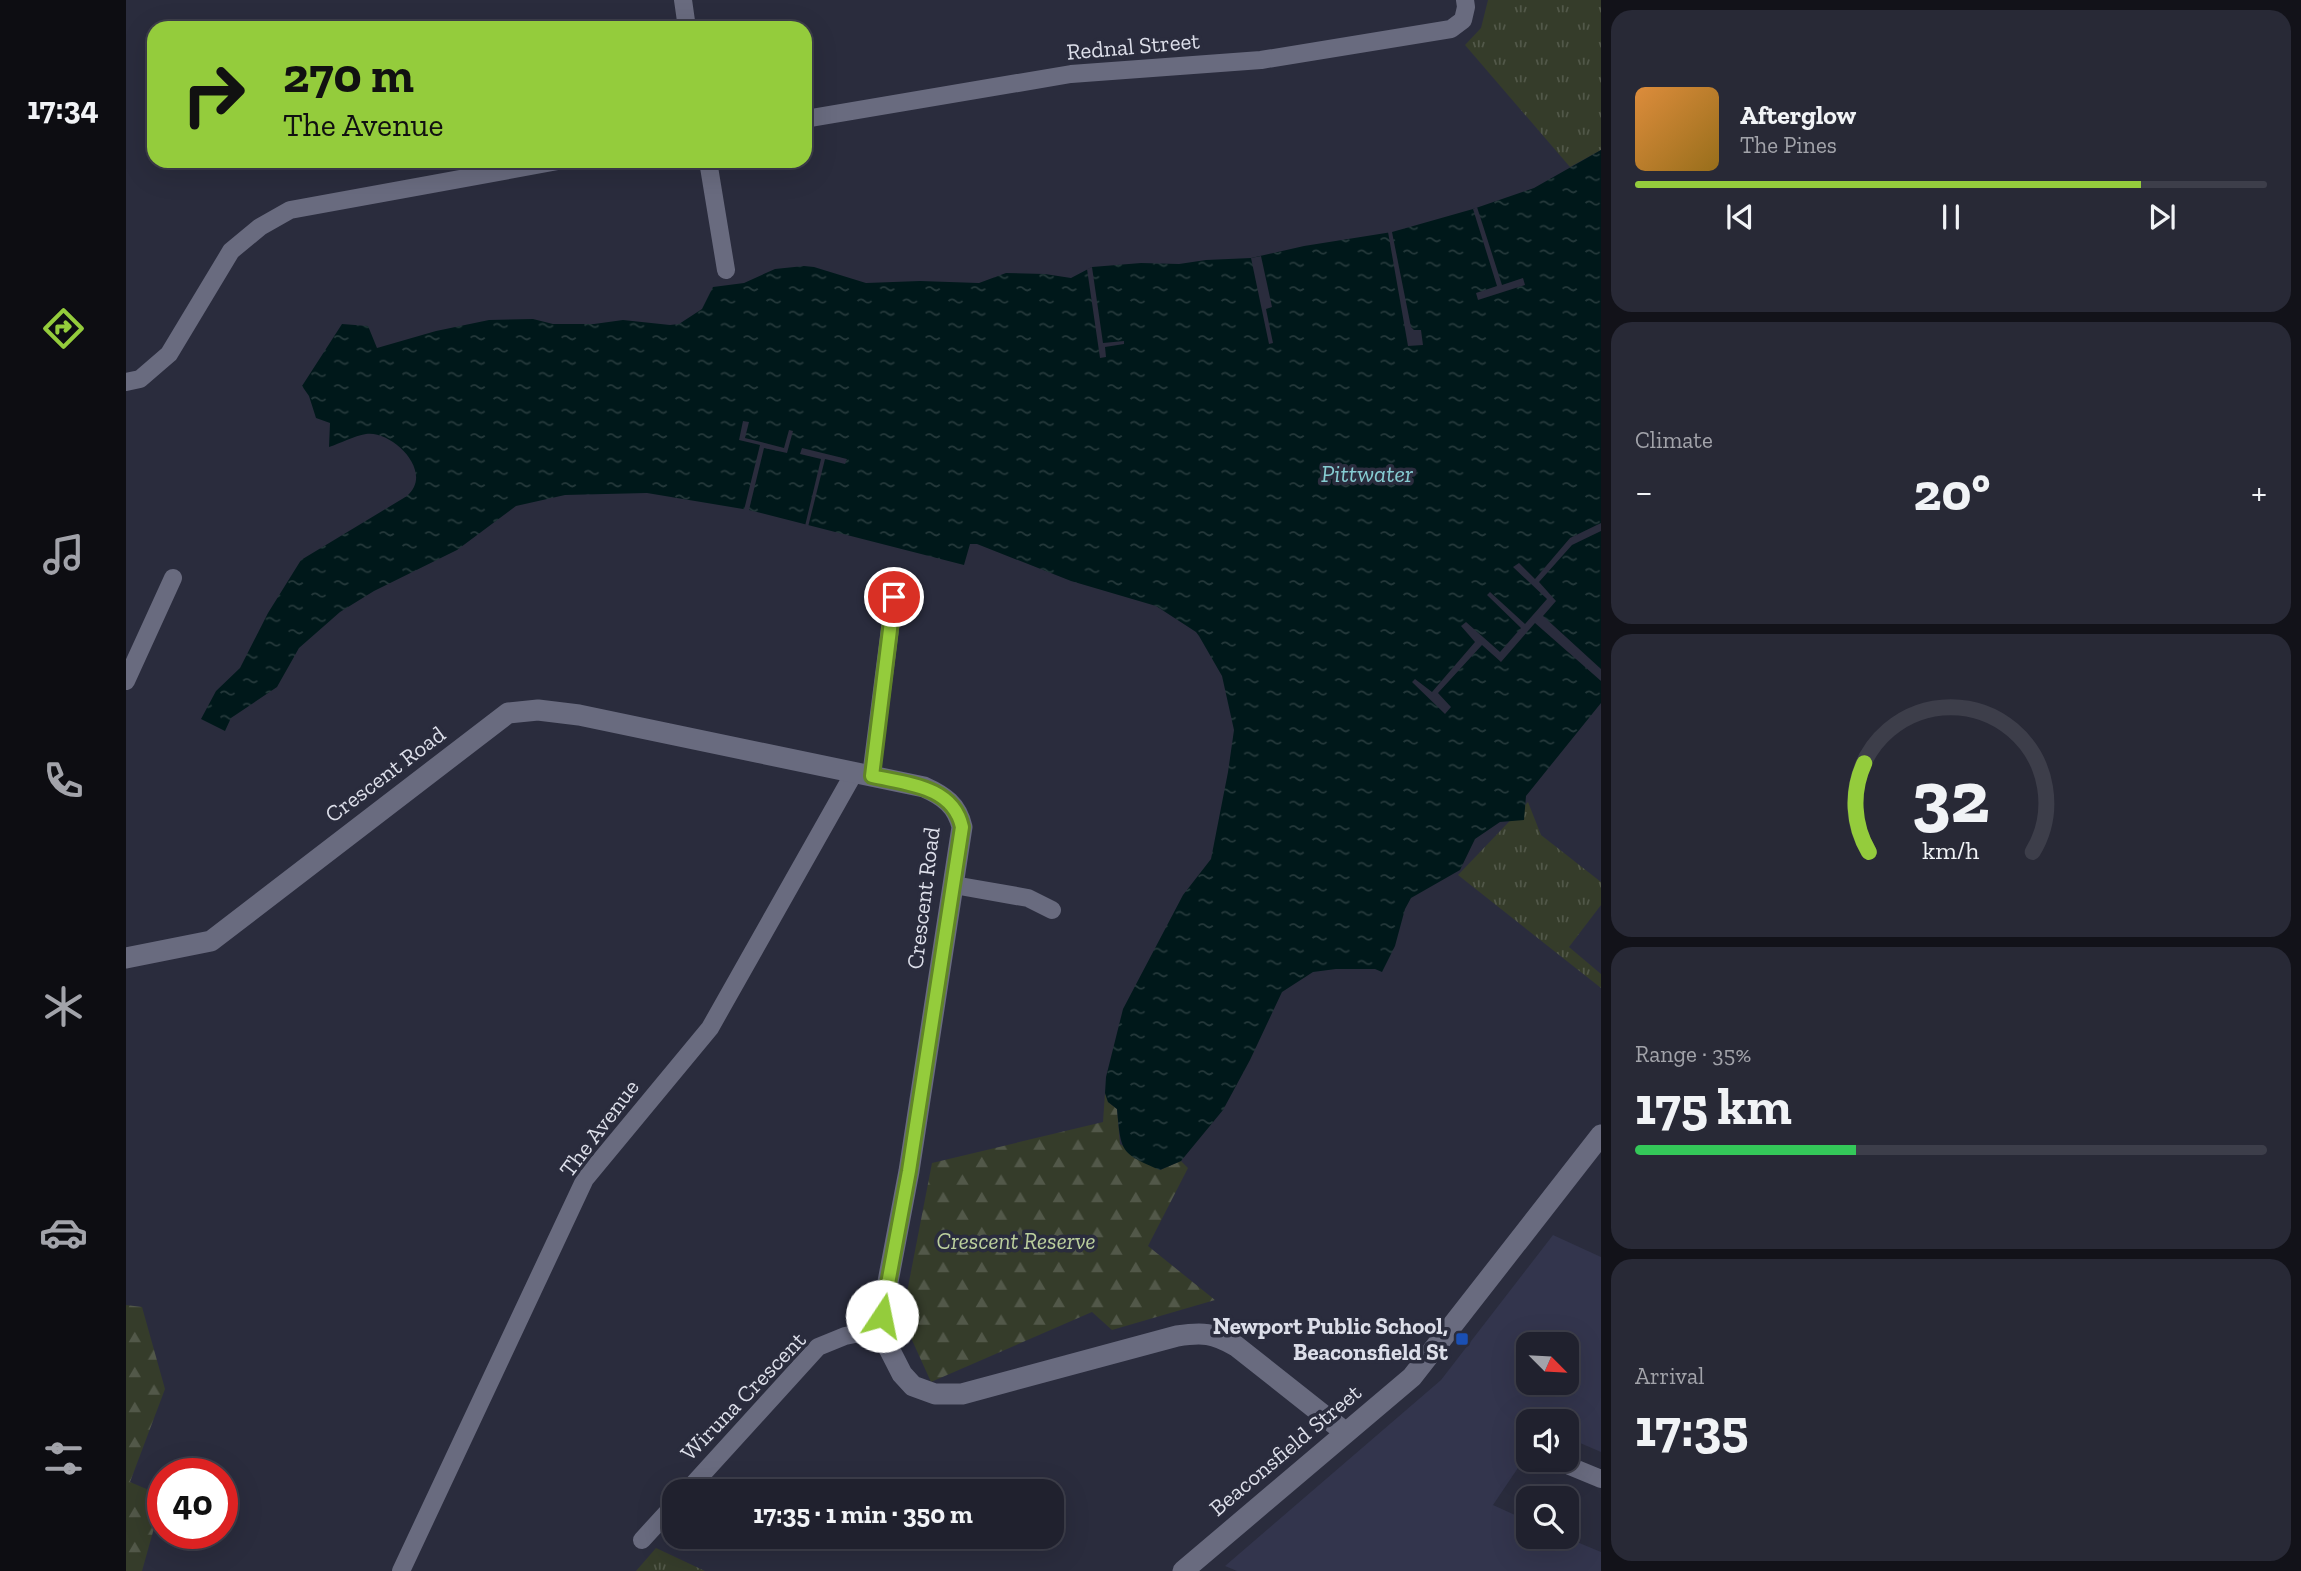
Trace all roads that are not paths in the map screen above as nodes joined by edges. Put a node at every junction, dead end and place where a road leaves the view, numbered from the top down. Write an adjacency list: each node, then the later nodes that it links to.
1 (683, 0): 3 (street)
2 (1465, 0): 4 (street, Rednal Street)
3 (686, 21)
4 (812, 117)
5 (520, 168): 8 (street)
6 (709, 168): 7 (street)
7 (726, 270)
8 (126, 382)
9 (173, 578): 11 (street)
10 (894, 597): 12 (street, The Avenue)
11 (126, 681)
12 (863, 774): 13 (street, Crescent Road); 15 (street, Crescent Road); 24 (street, The Avenue)
13 (954, 884): 14 (street); 17 (street, Crescent Road)
14 (1052, 910)
15 (126, 958)
16 (1601, 1135): 18 (street, Beaconsfield Street)
17 (879, 1329): 18 (street); 20 (street, Wiruna Crescent)
18 (1346, 1433): 25 (street, Beaconsfield Street)
19 (1579, 1470): 21 (street)
20 (698, 1479)
21 (1601, 1479)
22 (662, 1518): 23 (street)
23 (642, 1540)
24 (401, 1571)
25 (1183, 1571)

